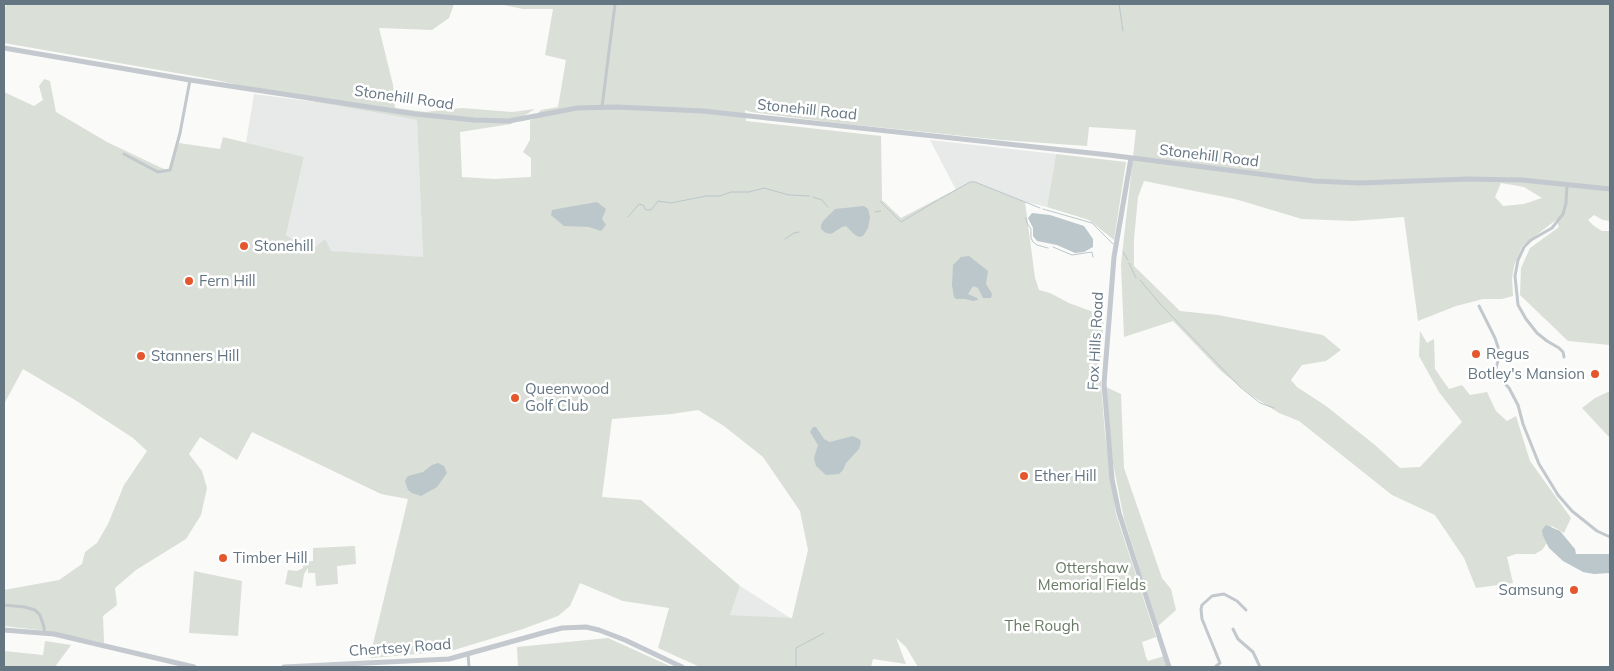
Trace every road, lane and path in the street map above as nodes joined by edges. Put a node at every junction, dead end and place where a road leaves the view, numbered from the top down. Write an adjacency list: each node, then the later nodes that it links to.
1 (615, 4): 4 (street)
2 (4, 48): 3 (street, Stonehill Road)
3 (190, 80): 4 (street, Stonehill Road); 5 (street)
4 (602, 108): 6 (street, Stonehill Road)
5 (124, 154)
6 (1130, 158): 7 (street, Stonehill Road); 22 (street, Fox Hills Road)
7 (1567, 184): 8 (street, Stonehill Road); 10 (street)
8 (1610, 189)
9 (1479, 306): 11 (street)
10 (1564, 357)
11 (1610, 537)
12 (4, 605): 16 (street)
13 (1246, 610): 23 (street)
14 (4, 630): 16 (street)
15 (1233, 630): 24 (street)
16 (44, 633): 18 (street)
17 (468, 654): 19 (street, Chertsey Road); 20 (street); 21 (street, Chertsey Road)
18 (194, 667)
19 (284, 667)
20 (469, 667)
21 (682, 667)
22 (1169, 667)
23 (1215, 667)
24 (1260, 667)

